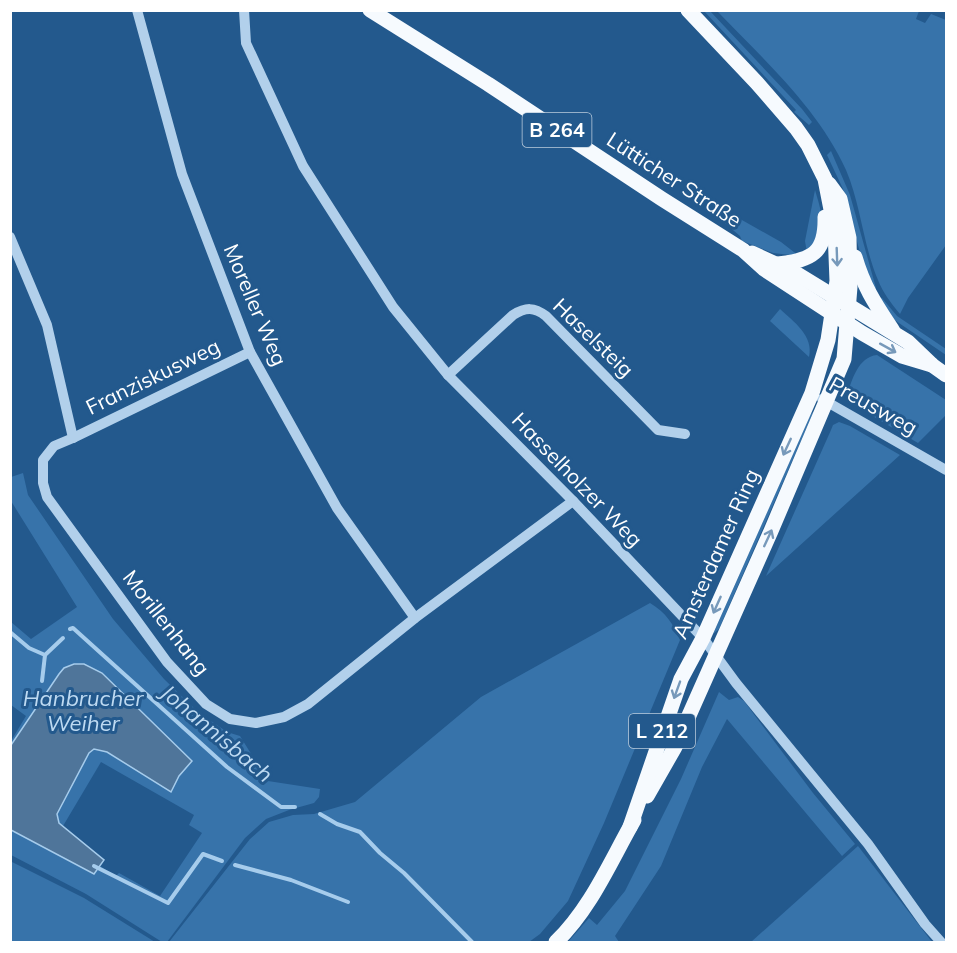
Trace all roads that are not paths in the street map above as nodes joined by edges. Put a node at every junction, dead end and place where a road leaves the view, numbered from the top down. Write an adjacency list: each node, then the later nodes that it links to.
1 (137, 10): 15 (street, Moreller Weg)
2 (244, 10): 17 (street, Hasselholzer Weg)
3 (370, 10): 8 (main road, Lütticher Straße / B 264)
4 (688, 10): 5 (main road)
5 (826, 181): 7 (main road); 9 (main road); 10 (main road, Amsterdamer Ring, one-way to 10)
6 (10, 237): 22 (street)
7 (849, 238): 11 (main road, Amsterdamer Ring); 14 (main road)
8 (743, 250): 9 (main road, Lütticher Straße / B 264); 12 (main road, Lütticher Straße / B 264)
9 (778, 264): 10 (main road, Lütticher Straße / B 264)
10 (835, 297): 11 (main road, Lütticher Straße / B 264); 12 (main road, Amsterdamer Ring / L 212)
11 (849, 306): 13 (main road, Amsterdamer Ring / L 212); 14 (main road, Lütticher Straße / B 264)
12 (832, 313): 13 (main road, Lütticher Straße / B 264); 19 (main road, Amsterdamer Ring / L 212)
13 (847, 323): 16 (main road, Lütticher Straße / B 264, one-way to 16); 20 (main road, Amsterdamer Ring / L 212)
14 (894, 334): 16 (main road, Lütticher Straße / B 264)
15 (250, 352): 22 (street, Franziskusweg); 25 (street, Moreller Weg)
16 (932, 365): 18 (main road, Lütticher Straße / B 264)
17 (448, 375): 21 (street, Haselsteig); 24 (street, Hasselholzer Weg)
18 (946, 375)
19 (812, 393): 20 (street, Preusweg); 26 (main road, Amsterdamer Ring / L 212, one-way to 26)
20 (827, 402): 23 (street, Preusweg); 27 (main road, Amsterdamer Ring / L 212, one-way to 20)
21 (685, 434)
22 (73, 438): 25 (street, Morillenhang)
23 (946, 470)
24 (573, 501): 25 (street, Morillenhang); 26 (street, Hasselholzer Weg)
25 (415, 618)
26 (703, 638): 27 (street, Hasselholzer Weg); 28 (main road, Amsterdamer Ring / L 212, one-way to 28)
27 (715, 654): 28 (main road, Amsterdamer Ring / L 212); 30 (street, Hasselholzer Weg)
28 (630, 827): 29 (main road, Amsterdamer Ring / L 212)
29 (556, 942)
30 (941, 942)

